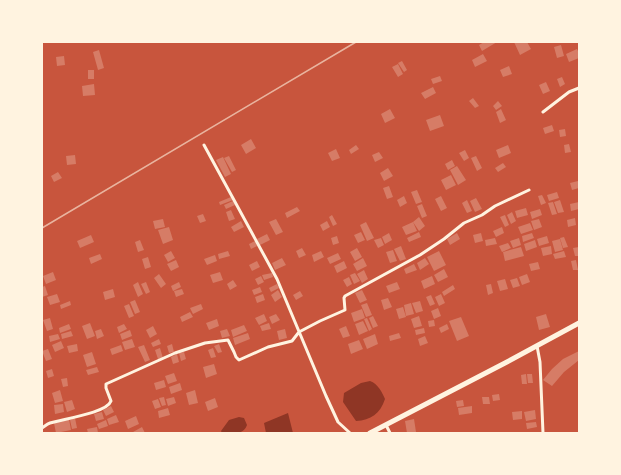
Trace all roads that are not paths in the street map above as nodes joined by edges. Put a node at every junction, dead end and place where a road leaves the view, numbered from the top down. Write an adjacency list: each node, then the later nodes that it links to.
1 (579, 88): 2 (street)
2 (543, 112)
3 (204, 145): 6 (street)
4 (529, 190): 6 (street)
5 (579, 323): 7 (highway)
6 (299, 332): 9 (street); 10 (street)
7 (537, 346): 8 (highway); 13 (street)
8 (386, 425): 11 (highway); 12 (street)
9 (42, 428)
10 (350, 433)
11 (370, 433)
12 (390, 433)
13 (543, 433)

